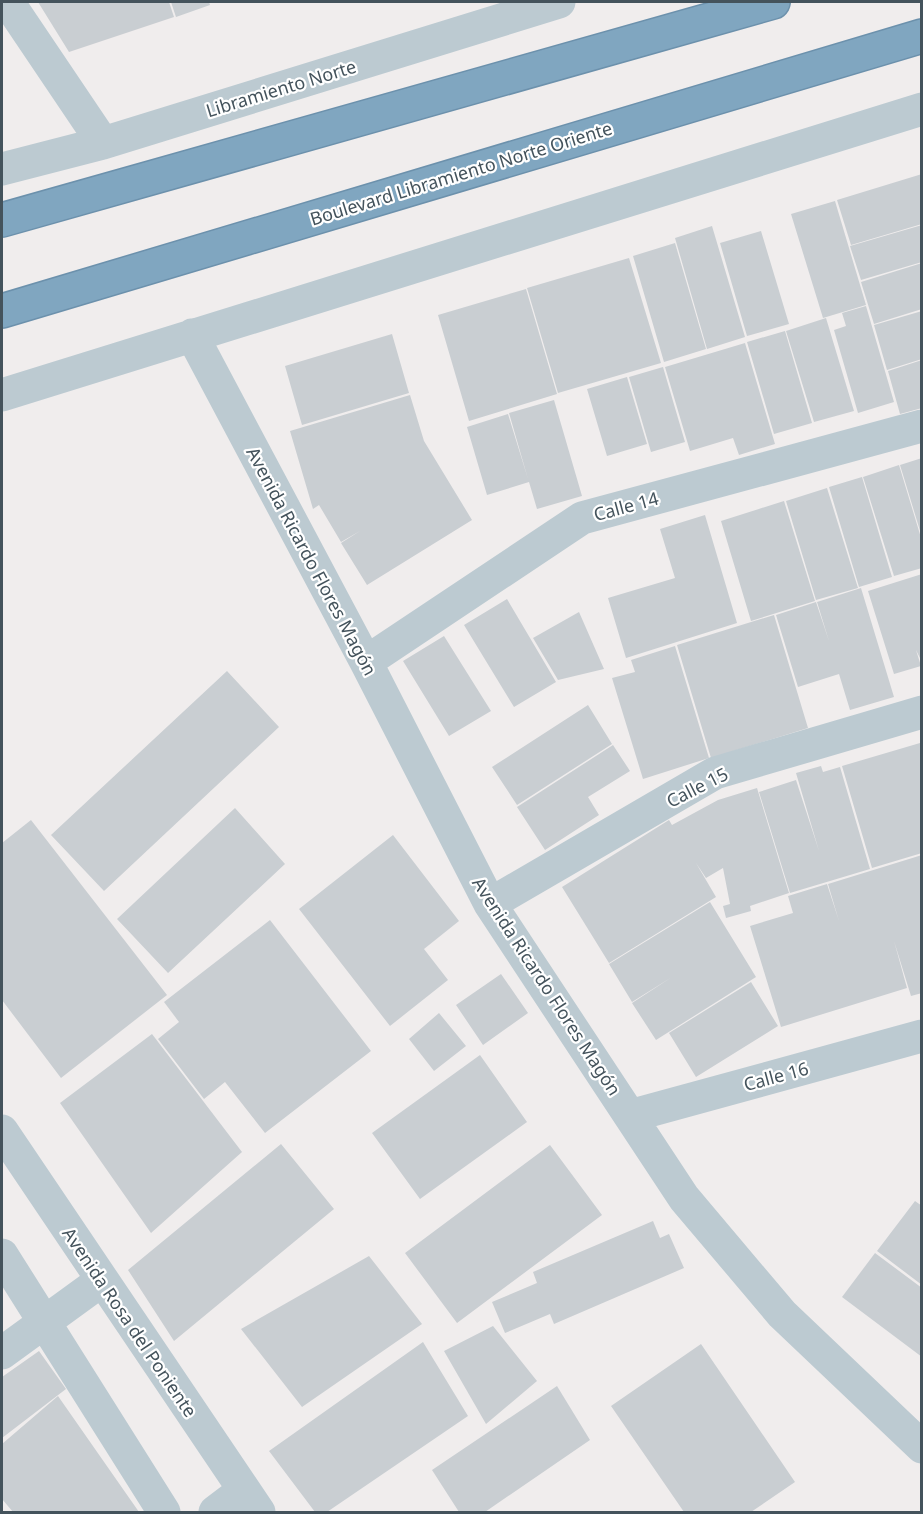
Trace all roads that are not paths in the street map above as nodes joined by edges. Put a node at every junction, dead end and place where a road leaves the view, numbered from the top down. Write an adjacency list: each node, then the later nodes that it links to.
1 (8, 2): 6 (street)
2 (559, 2): 6 (street, Libramiento Norte)
3 (773, 2): 8 (highway)
4 (921, 36): 9 (highway, Boulevard Libramiento Norte Oriente)
5 (921, 108): 10 (street)
6 (104, 143): 7 (street, Libramiento Norte)
7 (2, 169)
8 (2, 219)
9 (2, 311)
10 (192, 335): 11 (street); 13 (street, Avenida Ricardo Flores Magón)
11 (2, 395)
12 (921, 426): 13 (street, Calle 14)
13 (366, 662): 15 (street, Avenida Ricardo Flores Magón)
14 (921, 712): 15 (street, Calle 15)
15 (490, 904): 17 (street, Avenida Ricardo Flores Magón)
16 (921, 1036): 17 (street, Calle 16)
17 (630, 1116): 23 (street, Avenida Ricardo Flores Magón)
18 (2, 1131): 20 (street, Avenida Rosa del Poniente)
19 (2, 1255): 21 (street)
20 (101, 1281): 21 (street); 24 (street, Avenida Rosa del Poniente)
21 (45, 1321): 22 (street); 25 (street)
22 (2, 1353)
23 (921, 1447)
24 (252, 1501): 26 (street)
25 (164, 1512)
26 (215, 1512)

